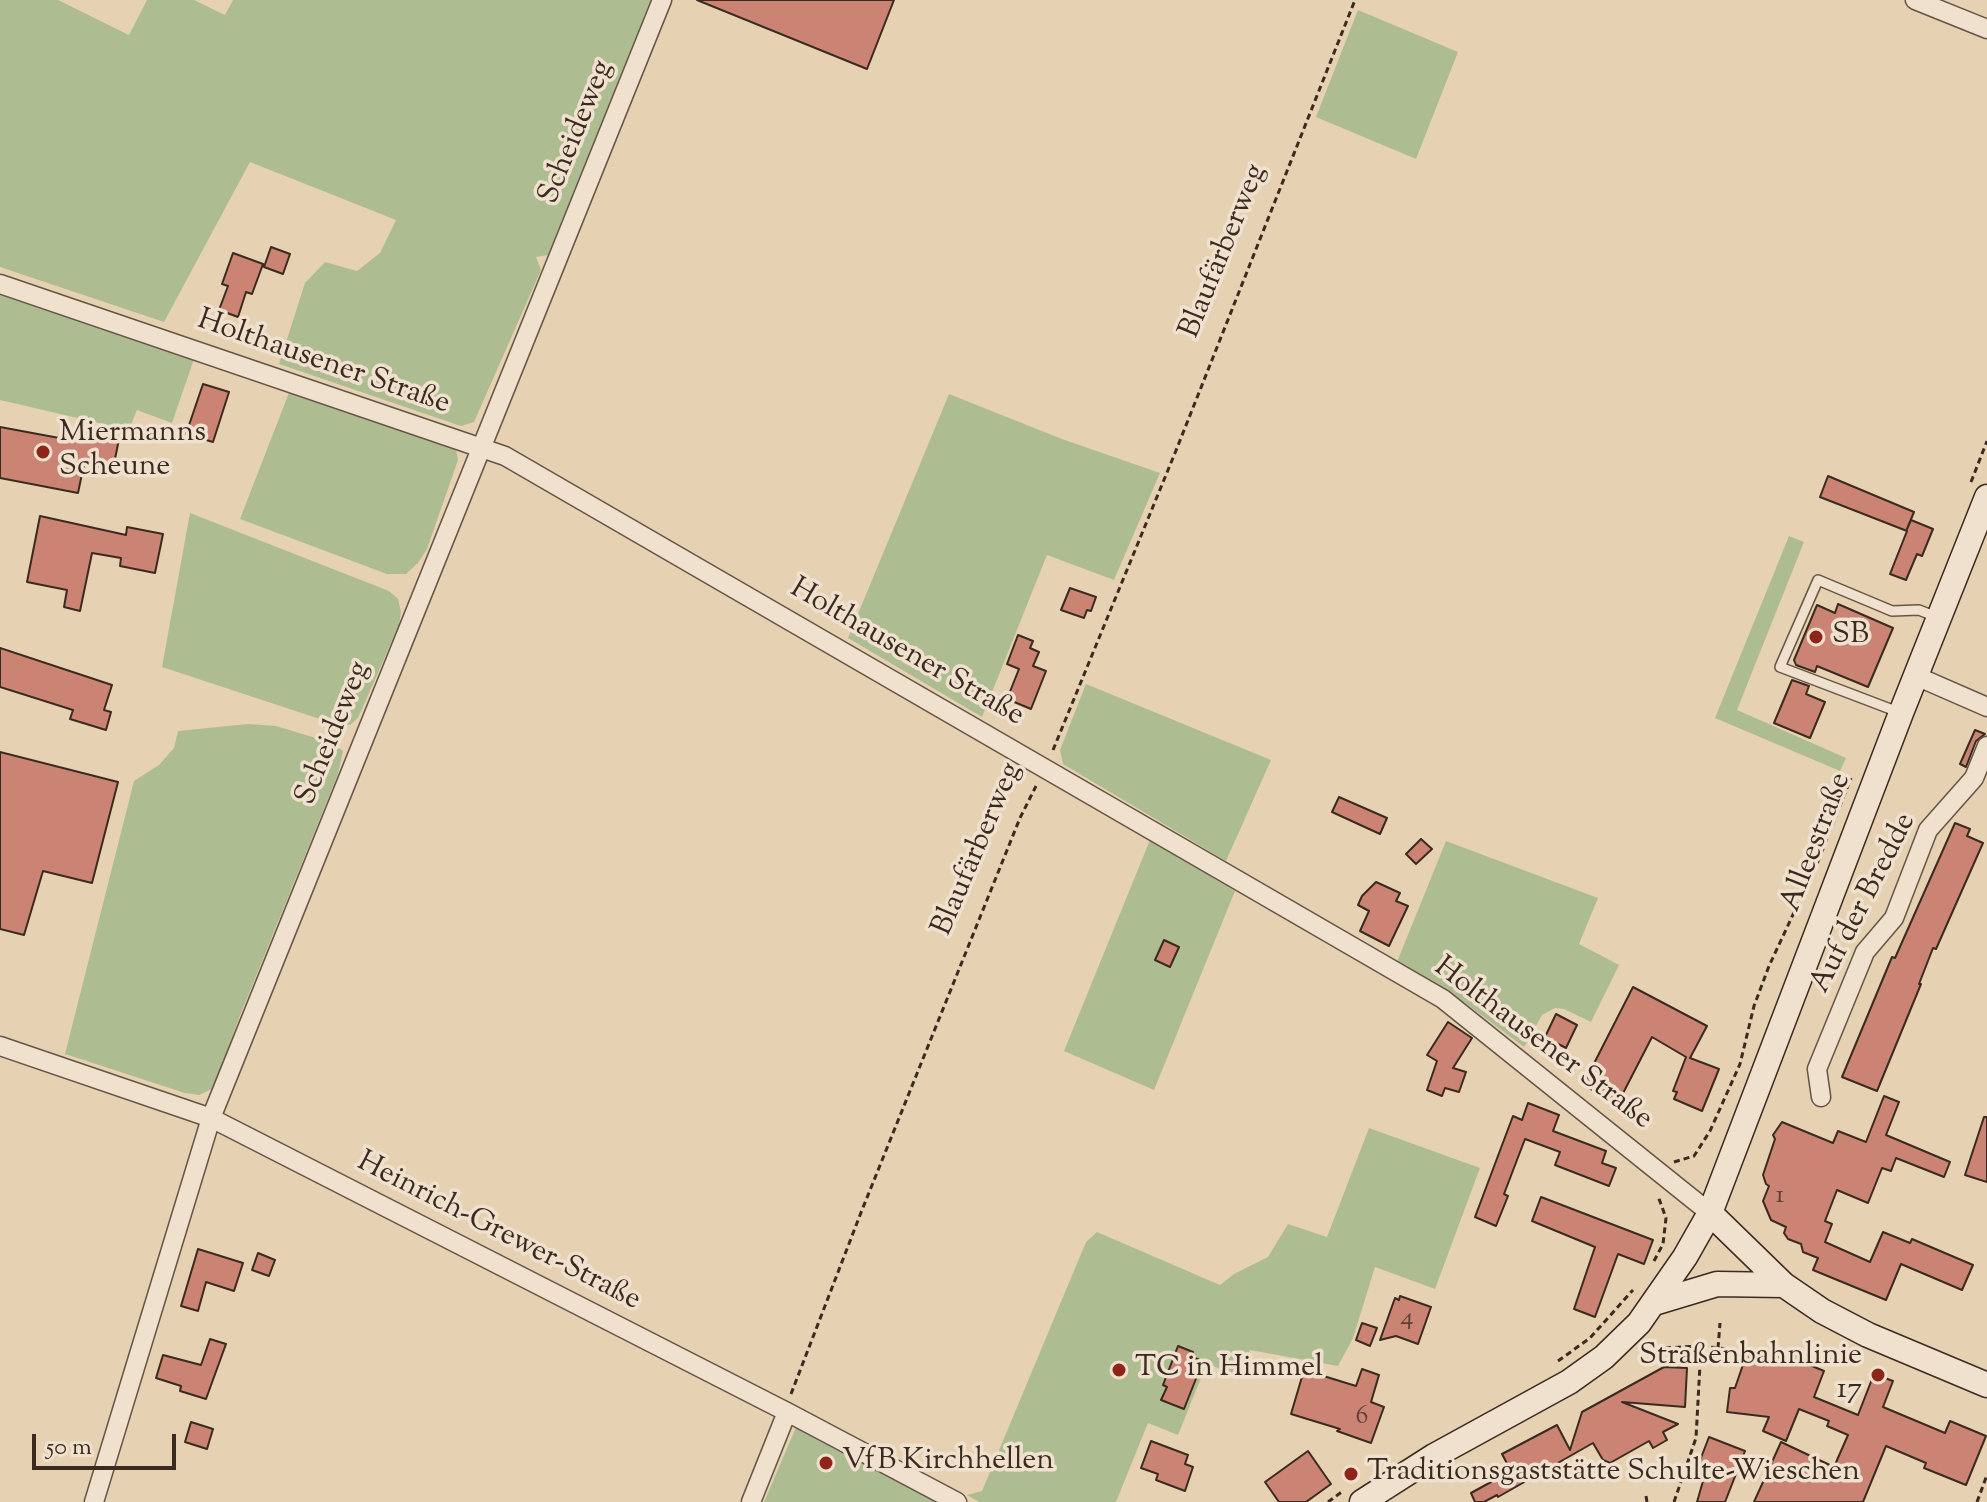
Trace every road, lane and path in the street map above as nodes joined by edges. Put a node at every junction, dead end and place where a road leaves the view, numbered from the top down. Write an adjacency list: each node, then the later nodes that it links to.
1 (662, 0): 6 (street, Scheideweg)
2 (1355, 0): 13 (path, Blaufärberweg)
3 (1915, 0): 4 (street)
4 (1987, 29)
5 (0, 284): 6 (street, Holthausener Straße)
6 (480, 447): 13 (street, Holthausener Straße); 17 (street, Scheideweg)
7 (1987, 497): 8 (main road, Alleestraße)
8 (1939, 618): 9 (main road, Alleestraße); 11 (lane)
9 (1916, 676): 10 (street); 11 (main road, Alleestraße)
10 (1987, 707)
11 (1901, 713): 19 (main road, Alleestraße)
12 (1987, 746): 16 (street, Auf der Bredde)
13 (1045, 767): 18 (street, Holthausener Straße); 31 (path, Blaufärberweg)
14 (1750, 1030): 18 (path)
15 (0, 1046): 17 (street, Heinrich-Grewer-Straße)
16 (1821, 1097)
17 (211, 1118): 31 (street, Heinrich-Grewer-Straße); 34 (street, Scheideweg)
18 (1666, 1175): 19 (street, Holthausener Straße); 20 (path)
19 (1710, 1213): 22 (main road); 23 (main road, Alleestraße)
20 (1650, 1268)
21 (1641, 1280): 29 (path)
22 (1784, 1285): 23 (main road); 25 (main road)
23 (1654, 1303): 26 (main road, Alleestraße)
24 (1720, 1323): 28 (path)
25 (1855, 1328): 28 (path); 30 (main road)
26 (1628, 1334): 27 (path); 33 (main road, Alleestraße)
27 (1701, 1346): 28 (path); 38 (path)
28 (1718, 1348)
29 (1557, 1362)
30 (1987, 1385)
31 (787, 1412): 35 (street); 36 (street, Heinrich-Grewer-Straße)
32 (1987, 1475): 39 (path)
33 (1355, 1494): 37 (path)
34 (94, 1502)
35 (751, 1502)
36 (957, 1502)
37 (1328, 1502)
38 (1674, 1502)
39 (1977, 1502)

